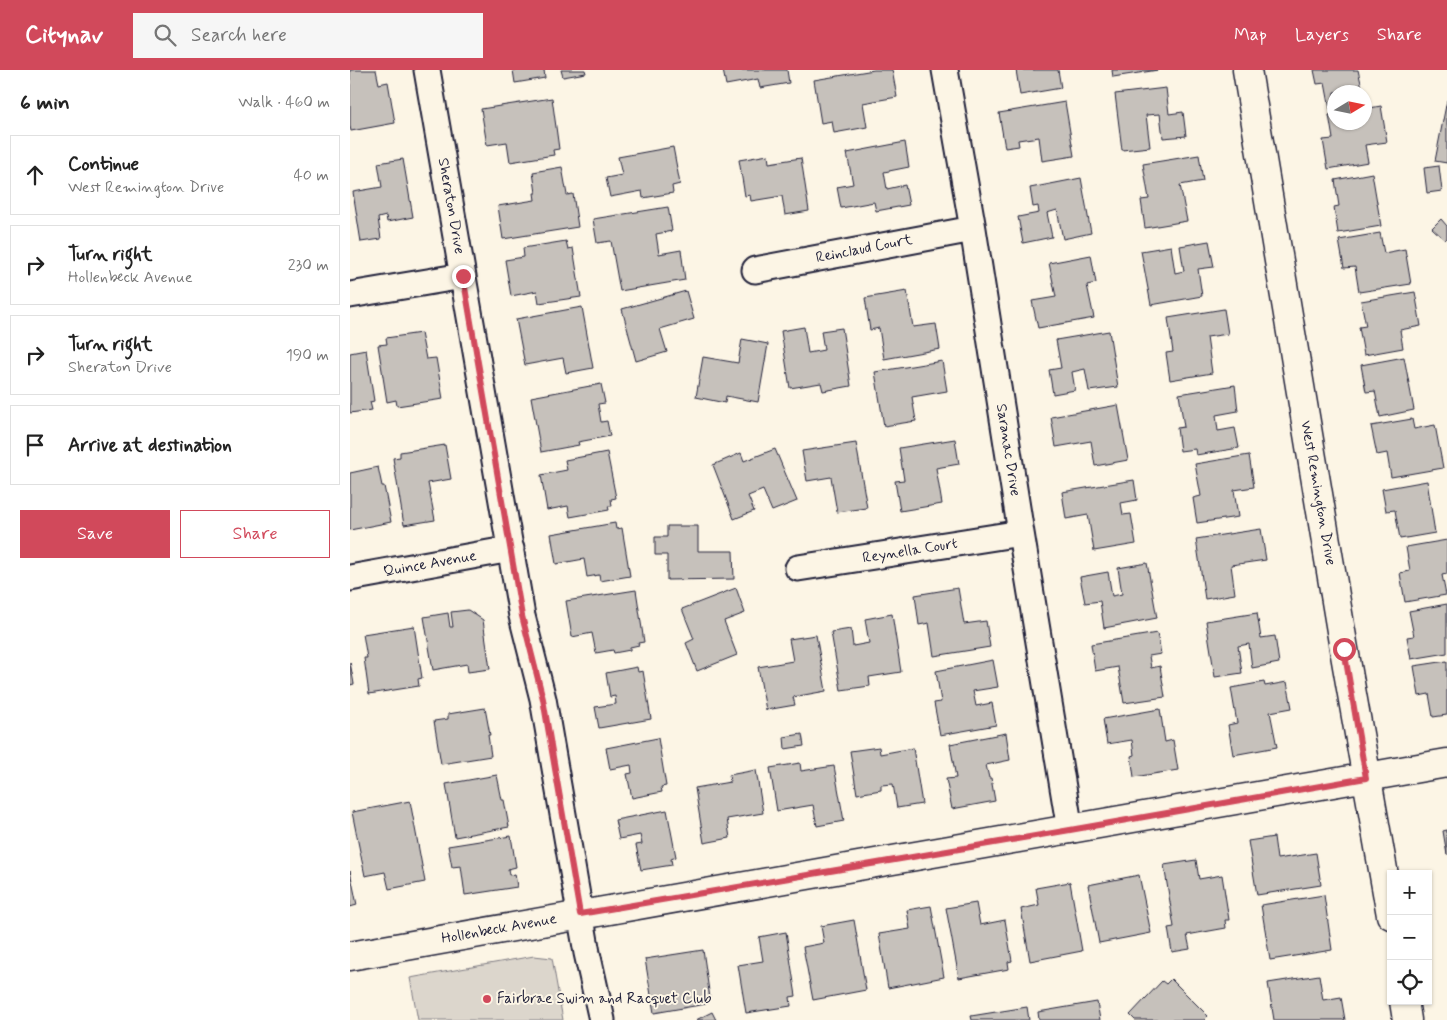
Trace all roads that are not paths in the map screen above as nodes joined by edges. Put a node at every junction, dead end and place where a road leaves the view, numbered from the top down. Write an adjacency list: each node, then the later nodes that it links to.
1 (427, 70): 6 (street, Sheraton Drive)
2 (945, 70): 4 (street, Saranac Drive)
3 (1247, 70): 13 (street, West Remington Drive)
4 (973, 229): 5 (street, Reinclaud Court); 8 (street, Saranac Drive)
5 (755, 270)
6 (463, 276): 7 (street); 9 (street, Sheraton Drive)
7 (350, 295)
8 (1021, 533): 10 (street, Reynella Court); 14 (street, Saranac Drive)
9 (511, 549): 11 (street, Quince Avenue); 15 (street, Sheraton Drive)
10 (798, 568)
11 (350, 578)
12 (1447, 763): 13 (street, Hollenbeck Avenue)
13 (1366, 778): 14 (street, Hollenbeck Avenue); 16 (street, West Remington Drive)
14 (1070, 830): 15 (street, Hollenbeck Avenue)
15 (580, 914): 17 (street, Hollenbeck Avenue); 19 (street, Sheraton Drive)
16 (1391, 915)
17 (350, 956)
18 (1405, 1005): 20 (street)
19 (602, 1020)
20 (1407, 1020)

